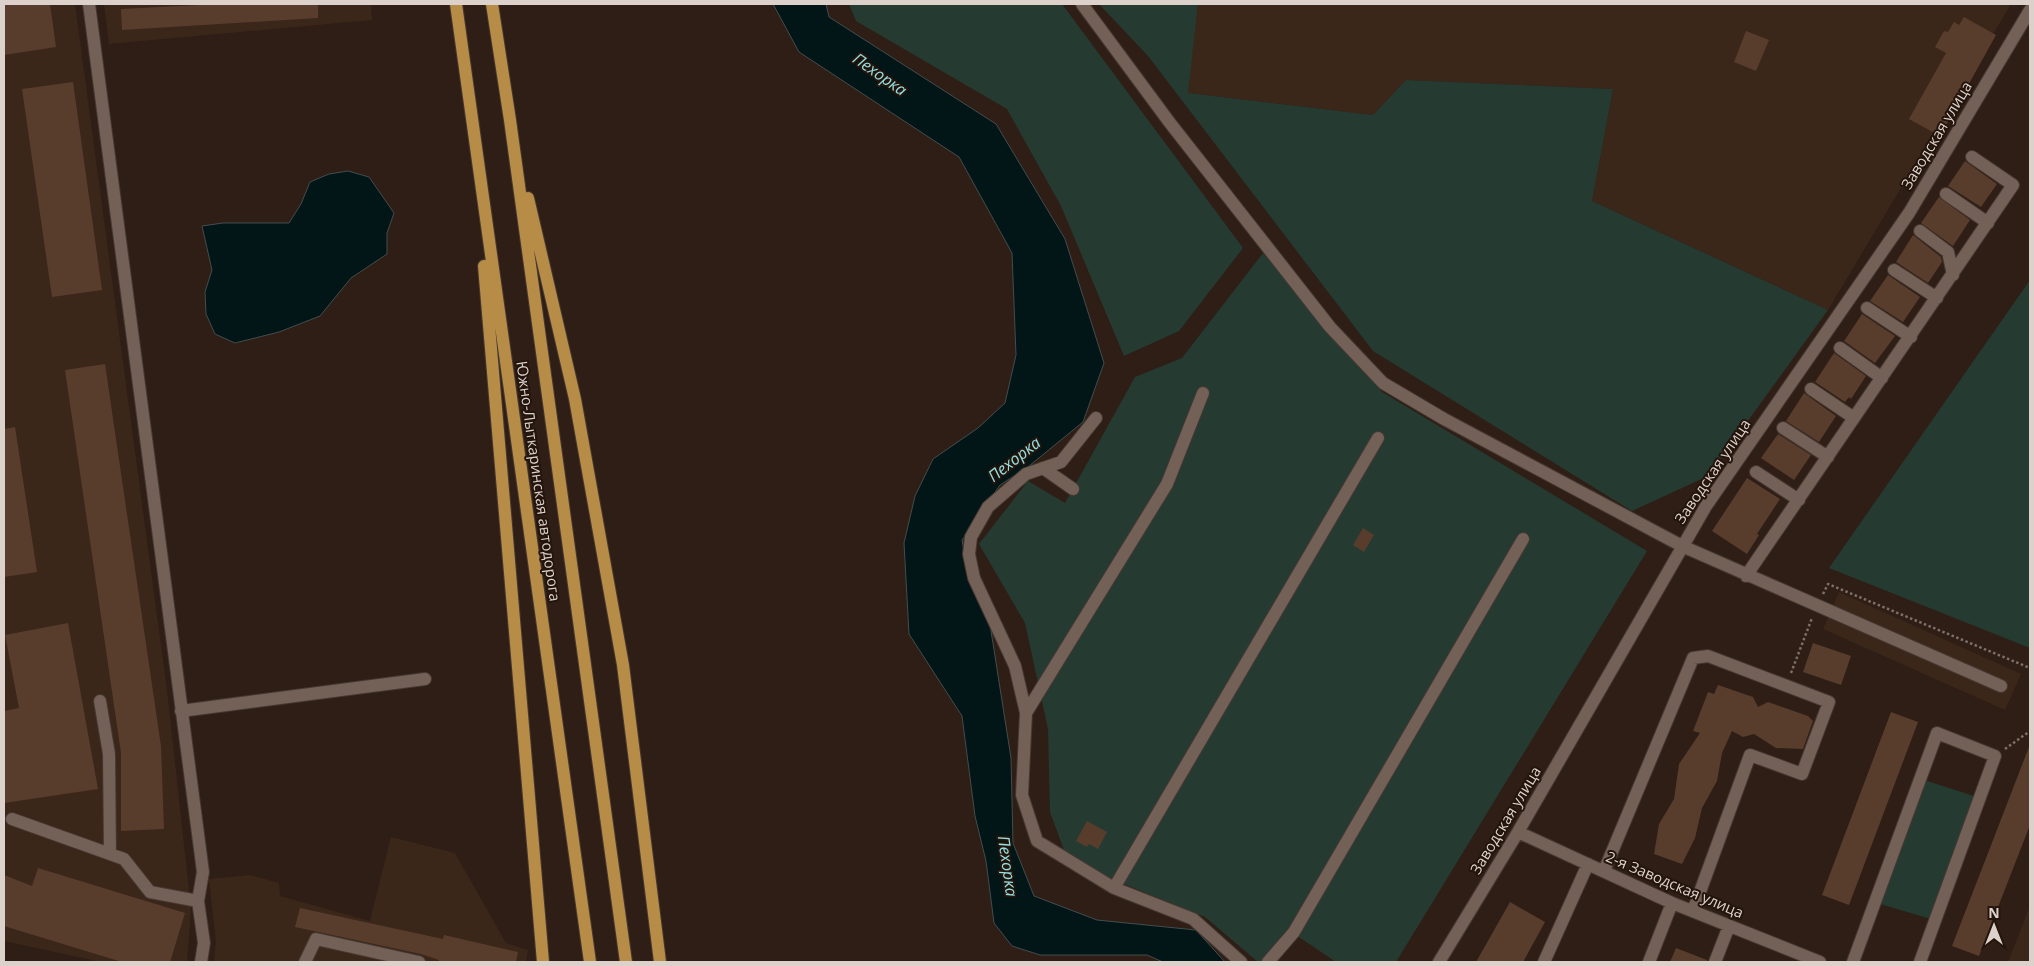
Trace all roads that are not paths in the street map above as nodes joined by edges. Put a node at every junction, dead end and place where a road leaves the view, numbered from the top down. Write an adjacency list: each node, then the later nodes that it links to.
1 (89, 4): 36 (street)
2 (456, 4): 7 (main road, Южно-Лыткаринская автодорога)
3 (492, 4): 6 (main road, Южно-Лыткаринская автодорога)
4 (1082, 4): 31 (street)
5 (2030, 10): 31 (street, Заводская улица)
6 (510, 120): 53 (main road, Южно-Лыткаринская автодорога); 54 (main road)
7 (472, 126): 51 (main road); 52 (main road, Южно-Лыткаринская автодорога)
8 (1972, 157): 10 (street)
9 (1946, 194): 10 (street)
10 (1988, 223): 13 (street)
11 (1920, 231): 13 (street)
12 (1894, 270): 14 (street)
13 (1953, 275): 14 (street)
14 (1937, 298): 16 (street)
15 (1867, 308): 16 (street)
16 (1911, 337): 18 (street)
17 (1840, 348): 18 (street)
18 (1882, 378): 22 (street)
19 (1811, 389): 22 (street)
20 (1203, 393): 37 (street)
21 (1096, 418): 26 (street)
22 (1854, 418): 25 (street)
23 (1783, 428): 25 (street)
24 (1378, 438): 43 (street)
25 (1828, 457): 29 (street)
26 (1043, 468): 28 (street); 37 (street)
27 (1756, 472): 29 (street)
28 (1073, 489)
29 (1799, 500): 32 (street)
30 (1523, 539): 56 (street)
31 (1682, 546): 32 (street); 39 (street, Заводская улица)
32 (1746, 576): 34 (street)
33 (425, 680): 36 (street)
34 (2001, 686)
35 (100, 701): 40 (street)
36 (181, 711): 44 (street)
37 (1026, 713): 43 (street)
38 (12, 819): 40 (street)
39 (1518, 832): 41 (street, 2-я Заводская улица); 57 (street, Заводская улица)
40 (110, 854): 44 (street)
41 (1588, 864): 42 (street, 2-я Заводская улица); 58 (street)
42 (1604, 871): 45 (street, 2-я Заводская улица); 46 (street)
43 (1114, 888): 55 (street)
44 (198, 901): 48 (street)
45 (1672, 903): 46 (street, 2-я Заводская улица); 59 (street)
46 (1693, 911): 47 (street, 2-я Заводская улица)
47 (1728, 926): 60 (street); 61 (street, 2-я Заводская улица)
48 (201, 962)
49 (304, 962): 50 (street)
50 (419, 962)
51 (543, 962)
52 (590, 962)
53 (626, 962)
54 (660, 962)
55 (1240, 962)
56 (1268, 962)
57 (1439, 962)
58 (1544, 962)
59 (1649, 962)
60 (1715, 962)
61 (1820, 962)
62 (1853, 962): 63 (street)
63 (1920, 962)

